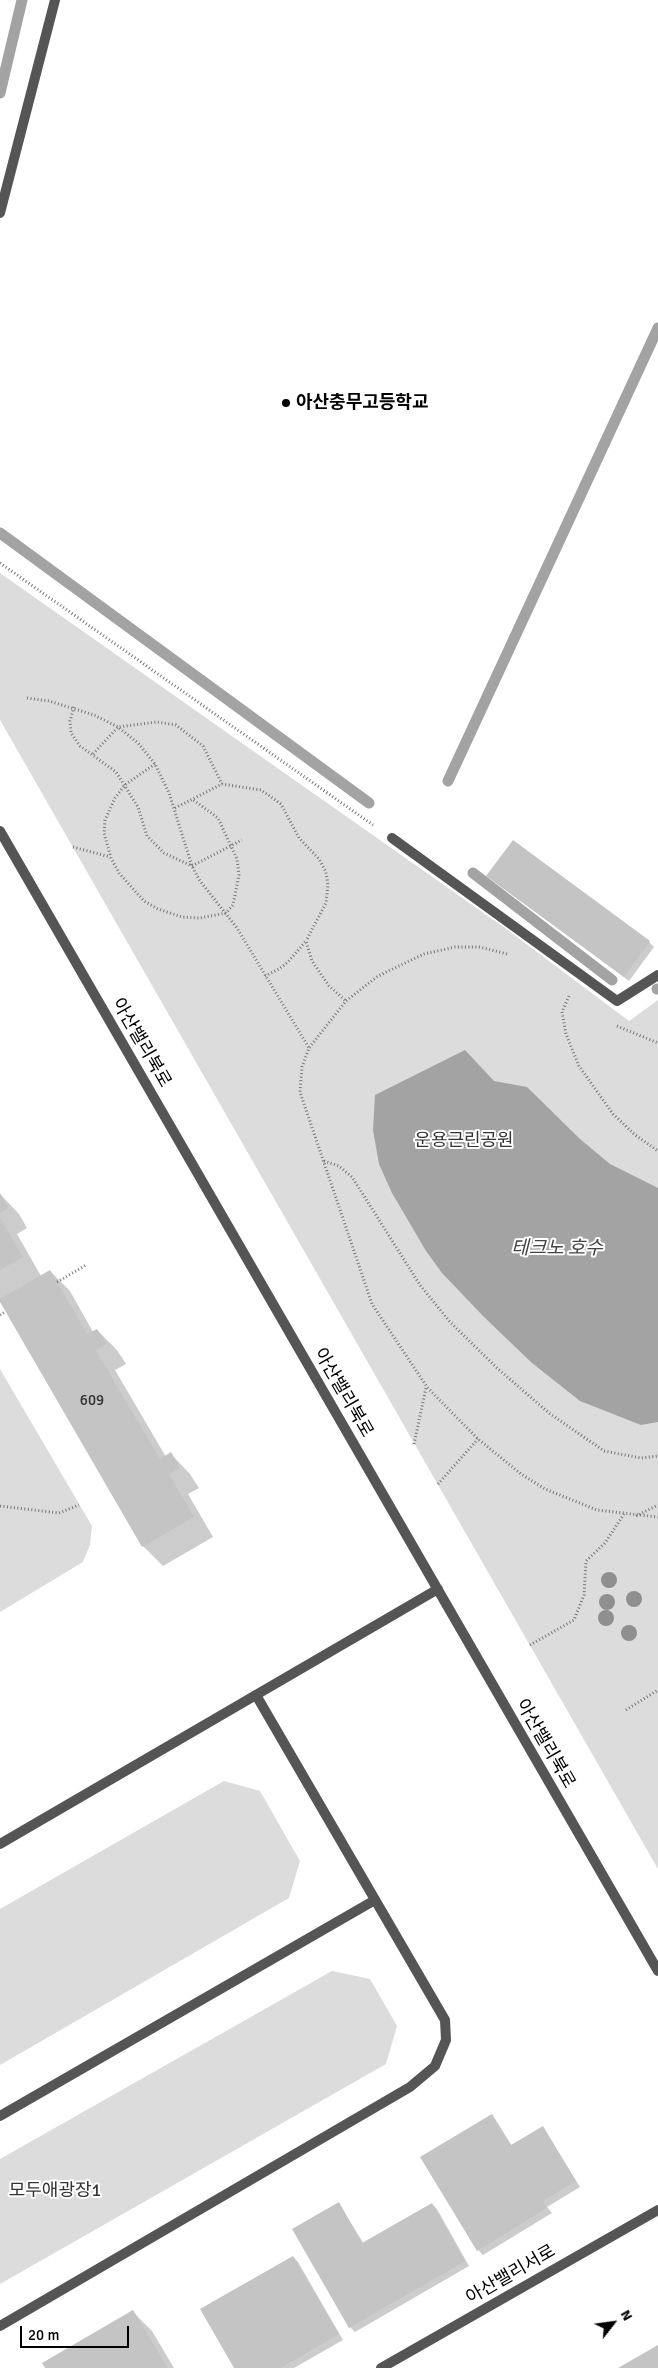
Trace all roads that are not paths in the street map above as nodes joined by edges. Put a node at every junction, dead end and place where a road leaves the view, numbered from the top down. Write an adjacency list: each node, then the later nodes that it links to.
1 (55, 0): 2 (street)
2 (0, 213)
3 (0, 832): 6 (street, 아산밸리북로)
4 (392, 838): 5 (street)
5 (658, 976)
6 (438, 1589): 7 (street); 10 (street, 아산밸리북로)
7 (256, 1695): 8 (street); 9 (street)
8 (0, 1844)
9 (375, 1900): 11 (street); 13 (street)
10 (658, 1971)
11 (0, 2116)
12 (658, 2210): 14 (street, 아산밸리서로)
13 (0, 2326)
14 (381, 2368)

